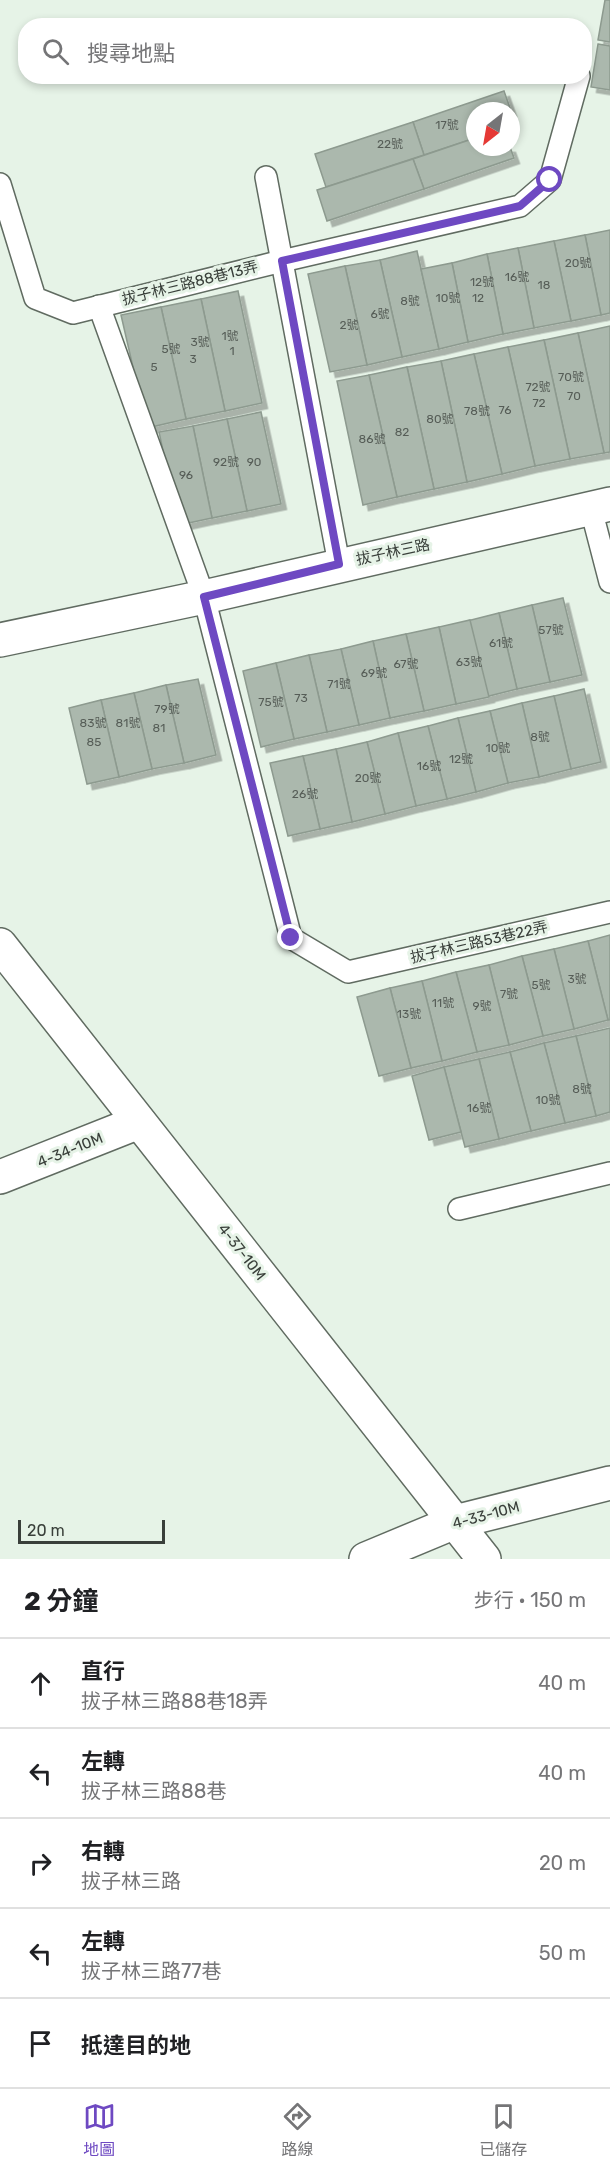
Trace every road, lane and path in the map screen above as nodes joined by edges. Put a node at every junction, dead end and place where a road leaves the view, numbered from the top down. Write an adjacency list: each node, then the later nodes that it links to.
1 (577, 84): 4 (lane, 拔子林三路88巷13弄)
2 (266, 177): 4 (lane)
3 (0, 184): 5 (lane, 拔子林三路88巷13弄)
4 (282, 261): 5 (lane, 拔子林三路88巷13弄); 7 (lane)
5 (99, 306): 9 (lane)
6 (600, 507): 7 (street, 拔子林三路); 8 (lane)
7 (339, 564): 9 (street, 拔子林三路)
8 (610, 582)
9 (204, 597): 10 (street, 拔子林三路); 11 (lane, 拔子林三路53巷22弄)
10 (0, 640)
11 (610, 912)
12 (0, 945): 13 (street, 4-37-10M)
13 (139, 1122): 15 (street, 4-34-10M); 18 (street, 4-37-10M)
14 (610, 1173): 16 (lane)
15 (0, 1178)
16 (459, 1209)
17 (610, 1483): 18 (street, 4-33-10M)
18 (455, 1522): 19 (street, 4-33-10M); 20 (street, 4-37-10M)
19 (366, 1559)
20 (484, 1559)

